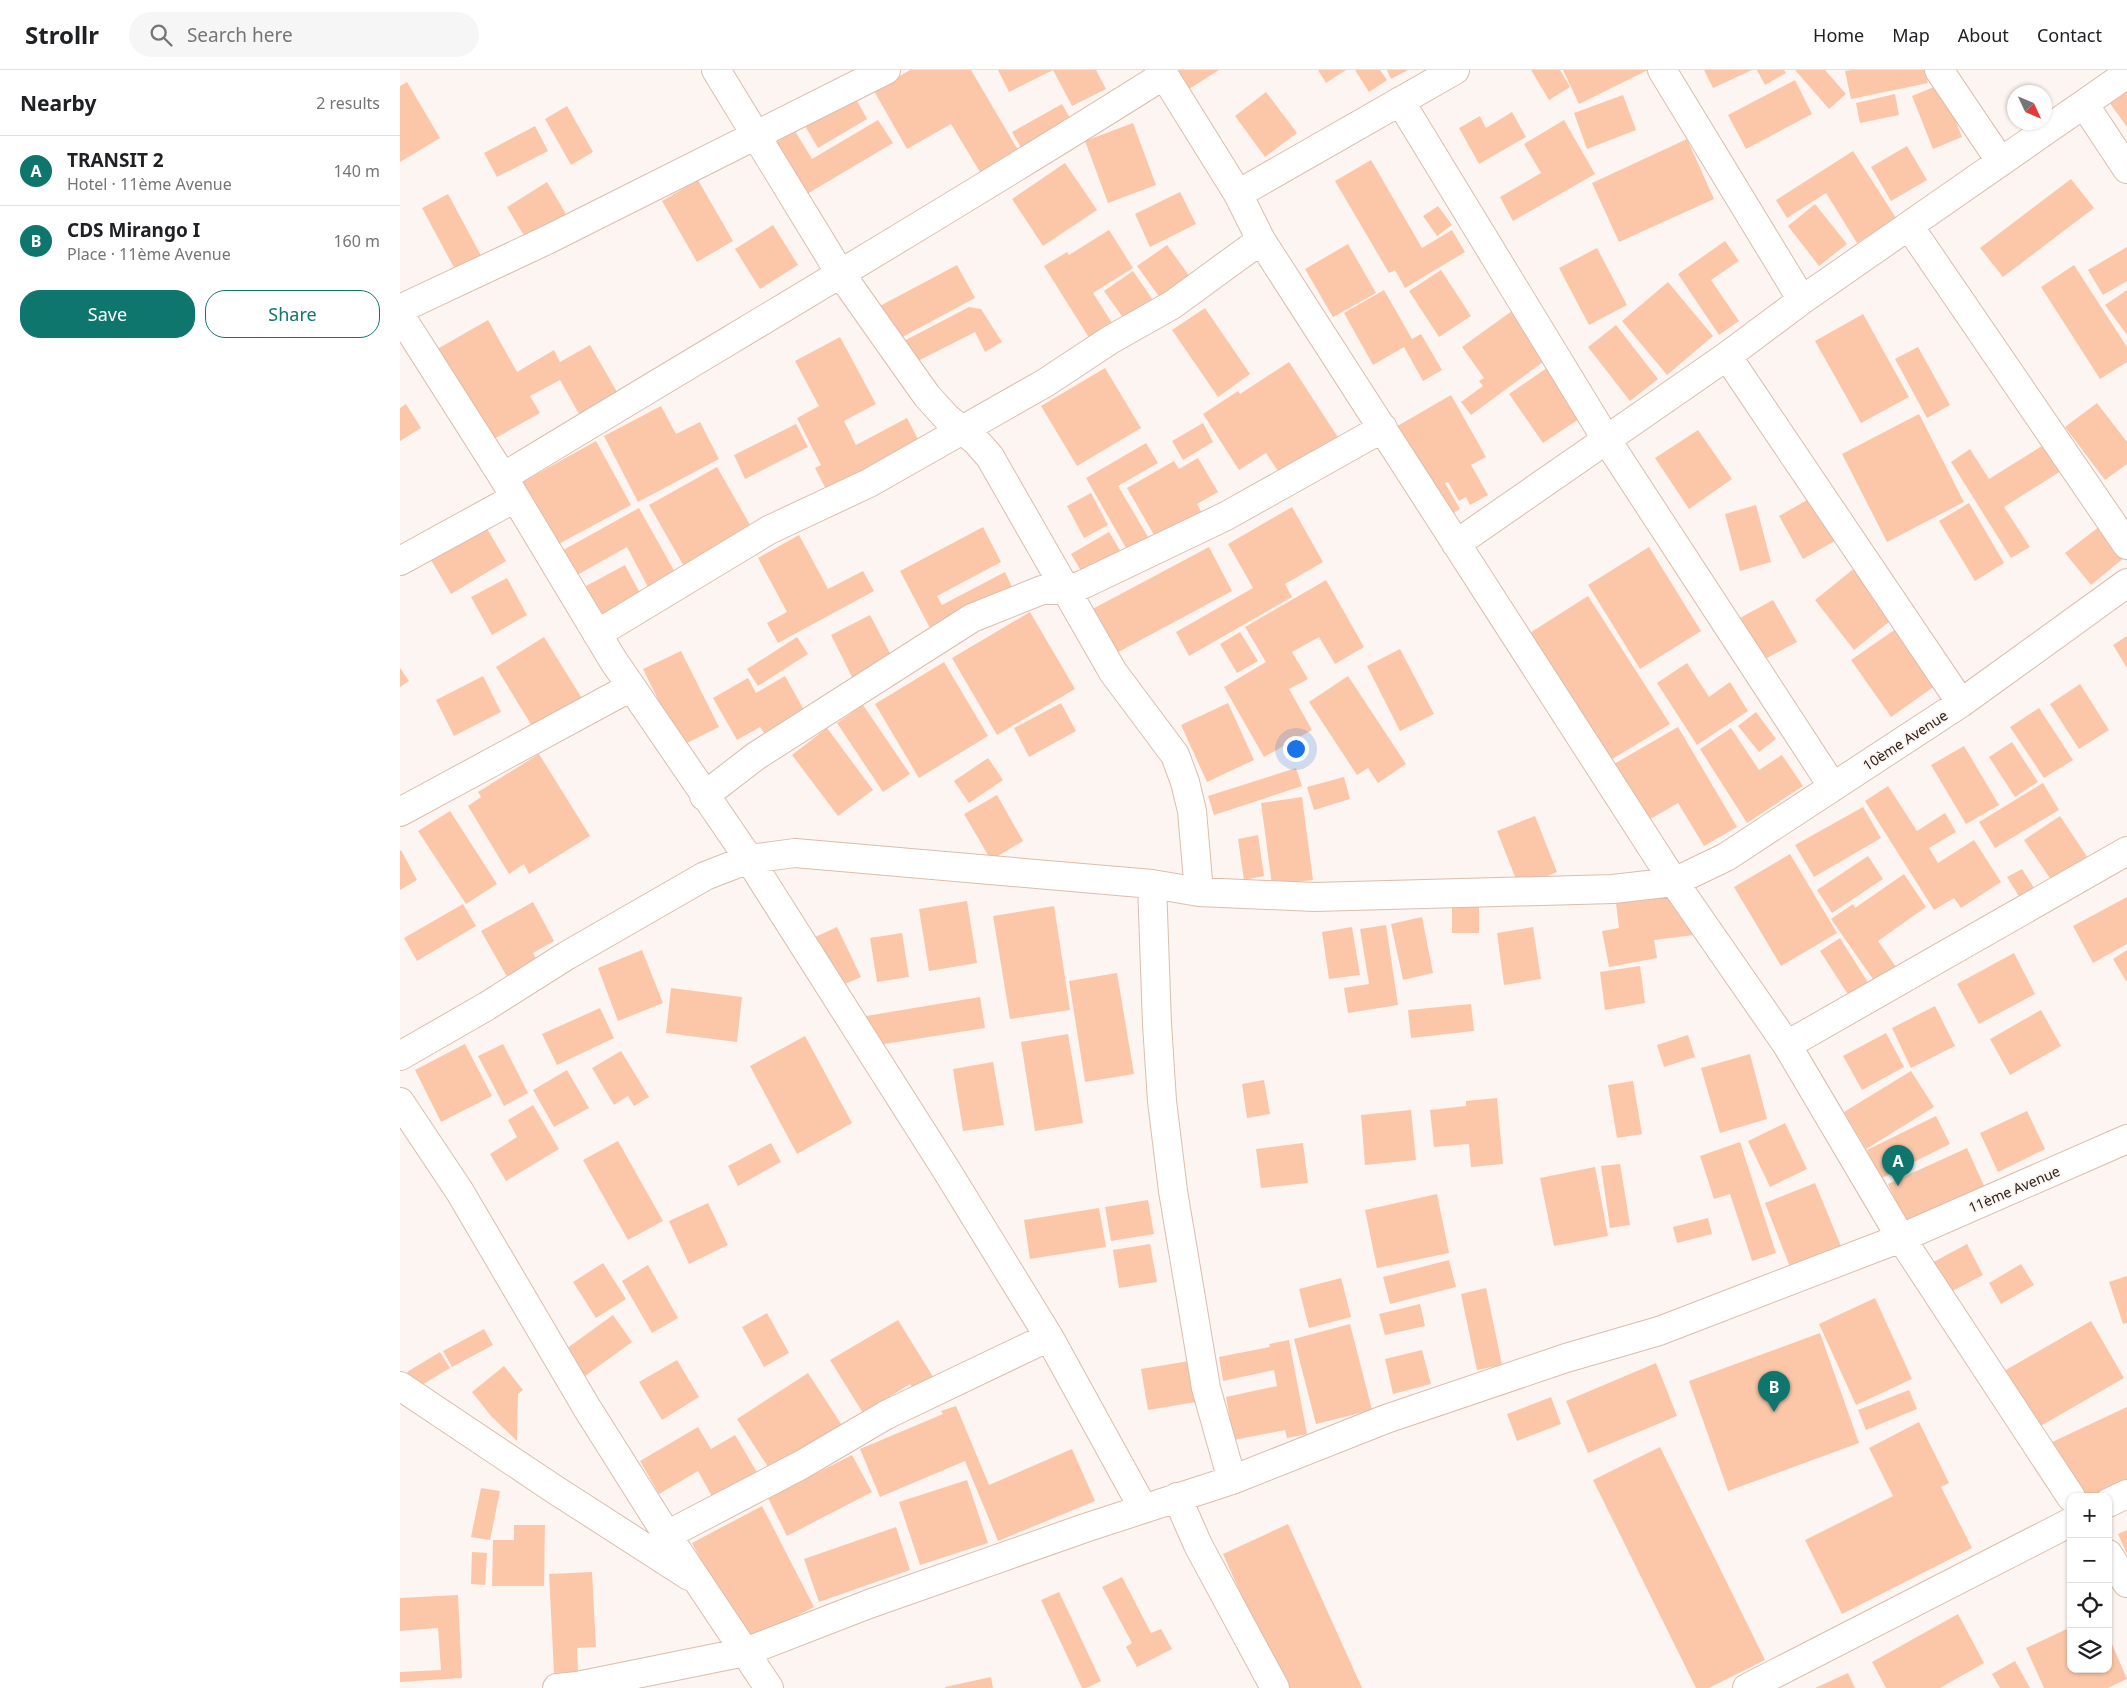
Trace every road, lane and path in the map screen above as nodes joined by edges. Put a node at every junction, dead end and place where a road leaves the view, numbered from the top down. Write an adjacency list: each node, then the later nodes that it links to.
1 (716, 70): 10 (street)
2 (886, 70): 10 (street)
3 (1455, 70): 8 (street)
4 (1662, 70): 17 (street)
5 (1939, 70): 11 (street)
6 (1163, 73): 13 (street); 16 (street)
7 (2127, 74): 9 (street)
8 (1400, 101): 13 (street); 23 (street)
9 (2084, 104): 11 (street); 12 (street)
10 (758, 135): 16 (street); 18 (street)
11 (2000, 162): 14 (street)
12 (2127, 169)
13 (1238, 194): 15 (street)
14 (1909, 226): 17 (street); 26 (street)
15 (1261, 240): 21 (street); 22 (street)
16 (840, 273): 22 (street); 24 (street)
17 (1802, 300): 20 (street)
18 (400, 309)
19 (400, 315): 24 (street)
20 (1728, 356): 23 (street); 32 (street)
21 (1383, 428): 25 (street); 29 (street)
22 (961, 430): 29 (street); 30 (street)
23 (1606, 439): 25 (street); 33 (street)
24 (509, 488): 27 (street); 30 (street)
25 (1456, 544): 38 (street)
26 (2127, 545)
27 (400, 561)
28 (2127, 583): 32 (street, 10ème Avenue)
29 (1065, 589): 34 (street); 40 (street)
30 (597, 634): 31 (street)
31 (631, 687): 34 (street); 35 (street)
32 (1961, 703): 33 (street, 10ème Avenue)
33 (1832, 787): 38 (street, 10ème Avenue)
34 (704, 796): 37 (street)
35 (400, 812)
36 (2127, 851): 41 (street)
37 (749, 859): 39 (street, 10ème Avenue); 42 (street, 10ème Avenue); 46 (street)
38 (1674, 882): 40 (street, 10ème Avenue); 41 (street)
39 (1152, 884): 40 (street, 10ème Avenue); 48 (street)
40 (1199, 892)
41 (1787, 1045): 45 (street)
42 (400, 1056)
43 (400, 1102): 55 (street)
44 (2127, 1139): 45 (street, 11ème Avenue)
45 (1901, 1238): 48 (street, 11ème Avenue); 49 (street)
46 (1049, 1337): 53 (street); 55 (street)
47 (400, 1386): 57 (street)
48 (1232, 1480): 51 (street, 11ème Avenue)
49 (2068, 1493)
50 (2127, 1494): 52 (street)
51 (1177, 1497): 53 (street, 11ème Avenue); 62 (street)
52 (2112, 1501)
53 (1143, 1508): 59 (street, 11ème Avenue)
54 (2067, 1524): 63 (street)
55 (667, 1535): 57 (street)
56 (2112, 1560): 58 (street)
57 (697, 1581): 59 (street)
58 (2127, 1583)
59 (745, 1652): 60 (street, 11ème Avenue); 61 (street)
60 (557, 1688)
61 (768, 1688)
62 (1275, 1688)
63 (1747, 1688)

